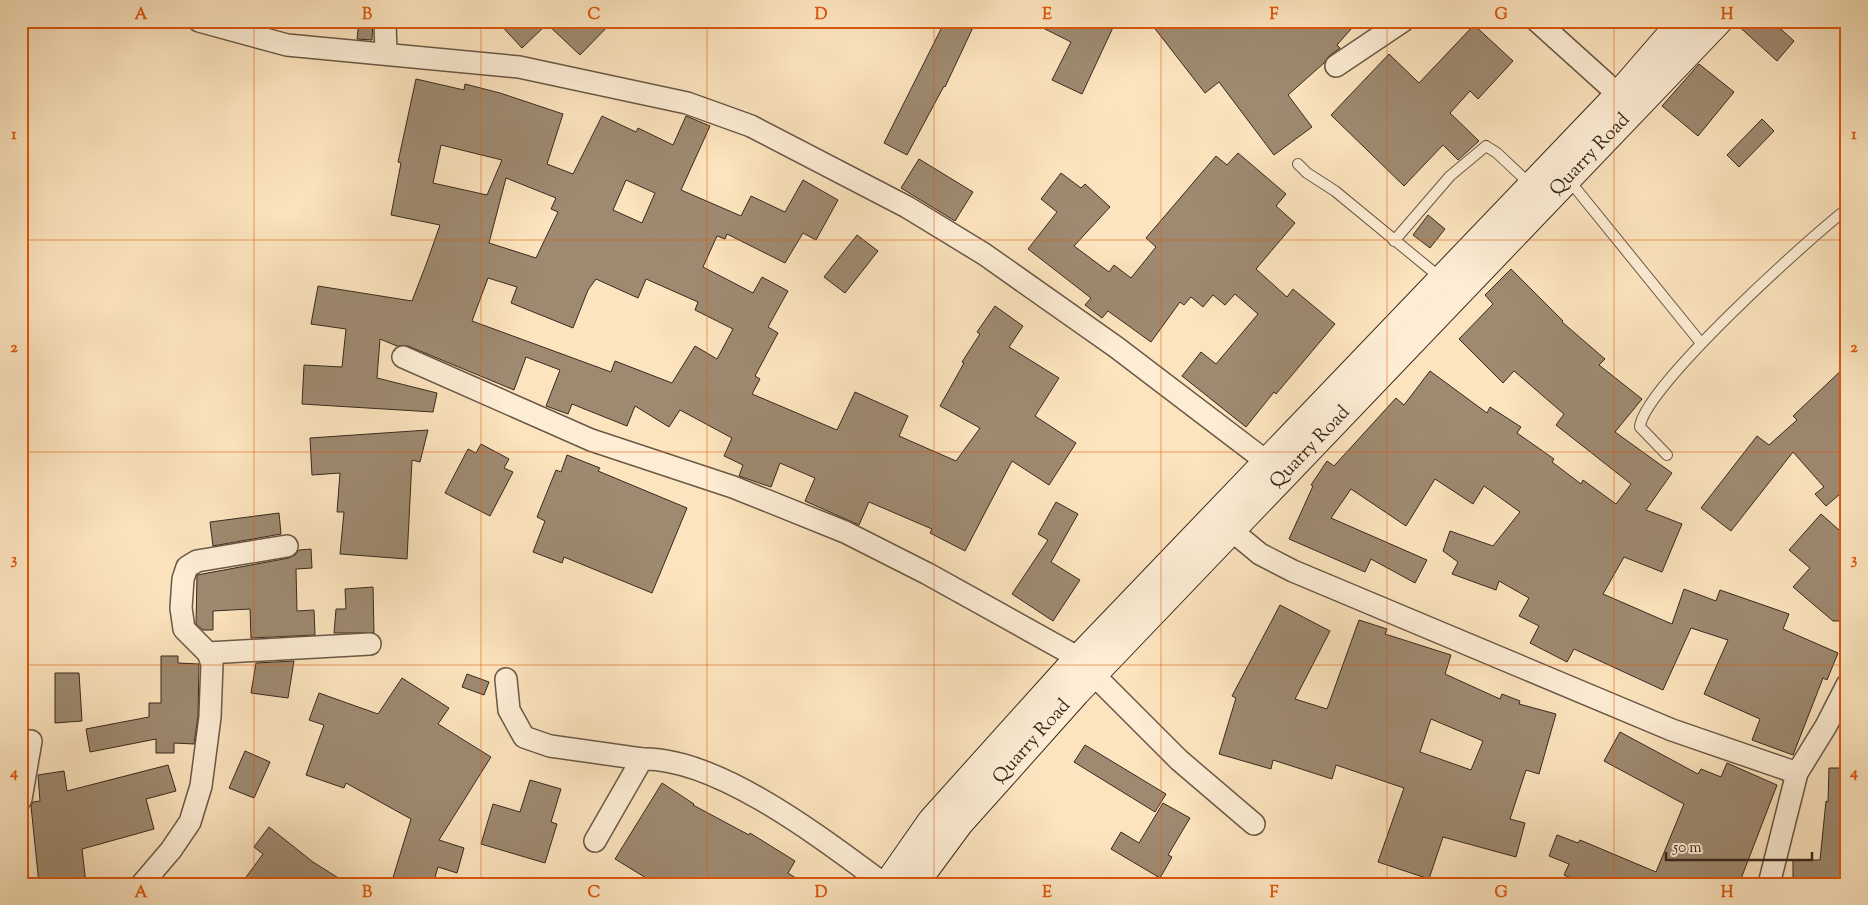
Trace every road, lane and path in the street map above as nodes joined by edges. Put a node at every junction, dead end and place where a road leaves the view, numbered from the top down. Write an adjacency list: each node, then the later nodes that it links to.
1 (199, 21): 7 (street)
2 (384, 21): 7 (street)
3 (1403, 21): 8 (street)
4 (1537, 21): 9 (street)
5 (1683, 21): 9 (main road, Quarry Road)
6 (1718, 21): 11 (main road, Quarry Road)
7 (386, 54): 19 (street)
8 (1336, 66)
9 (1619, 95): 12 (main road, Quarry Road)
10 (1298, 164): 14 (lane)
11 (1567, 179): 16 (lane); 20 (main road, Quarry Road)
12 (1532, 186): 14 (lane); 15 (main road, Quarry Road)
13 (1847, 209): 16 (lane)
14 (1394, 241): 15 (lane)
15 (1442, 279): 19 (main road, Quarry Road)
16 (1702, 343): 18 (lane)
17 (403, 357): 24 (street)
18 (1667, 455)
19 (1267, 462): 24 (main road, Quarry Road)
20 (1231, 530): 24 (main road, Quarry Road); 29 (street)
21 (287, 546): 23 (street)
22 (370, 644): 23 (street)
23 (208, 653): 33 (street)
24 (1086, 666): 31 (street); 35 (main road, Quarry Road); 36 (main road, Quarry Road)
25 (506, 679): 28 (street)
26 (1847, 685): 29 (street)
27 (31, 741): 30 (street)
28 (642, 759): 32 (street); 34 (street)
29 (1797, 773): 37 (street)
30 (21, 799)
31 (1254, 824)
32 (595, 841)
33 (155, 879)
34 (884, 884)
35 (888, 884)
36 (914, 884)
37 (1769, 884)

